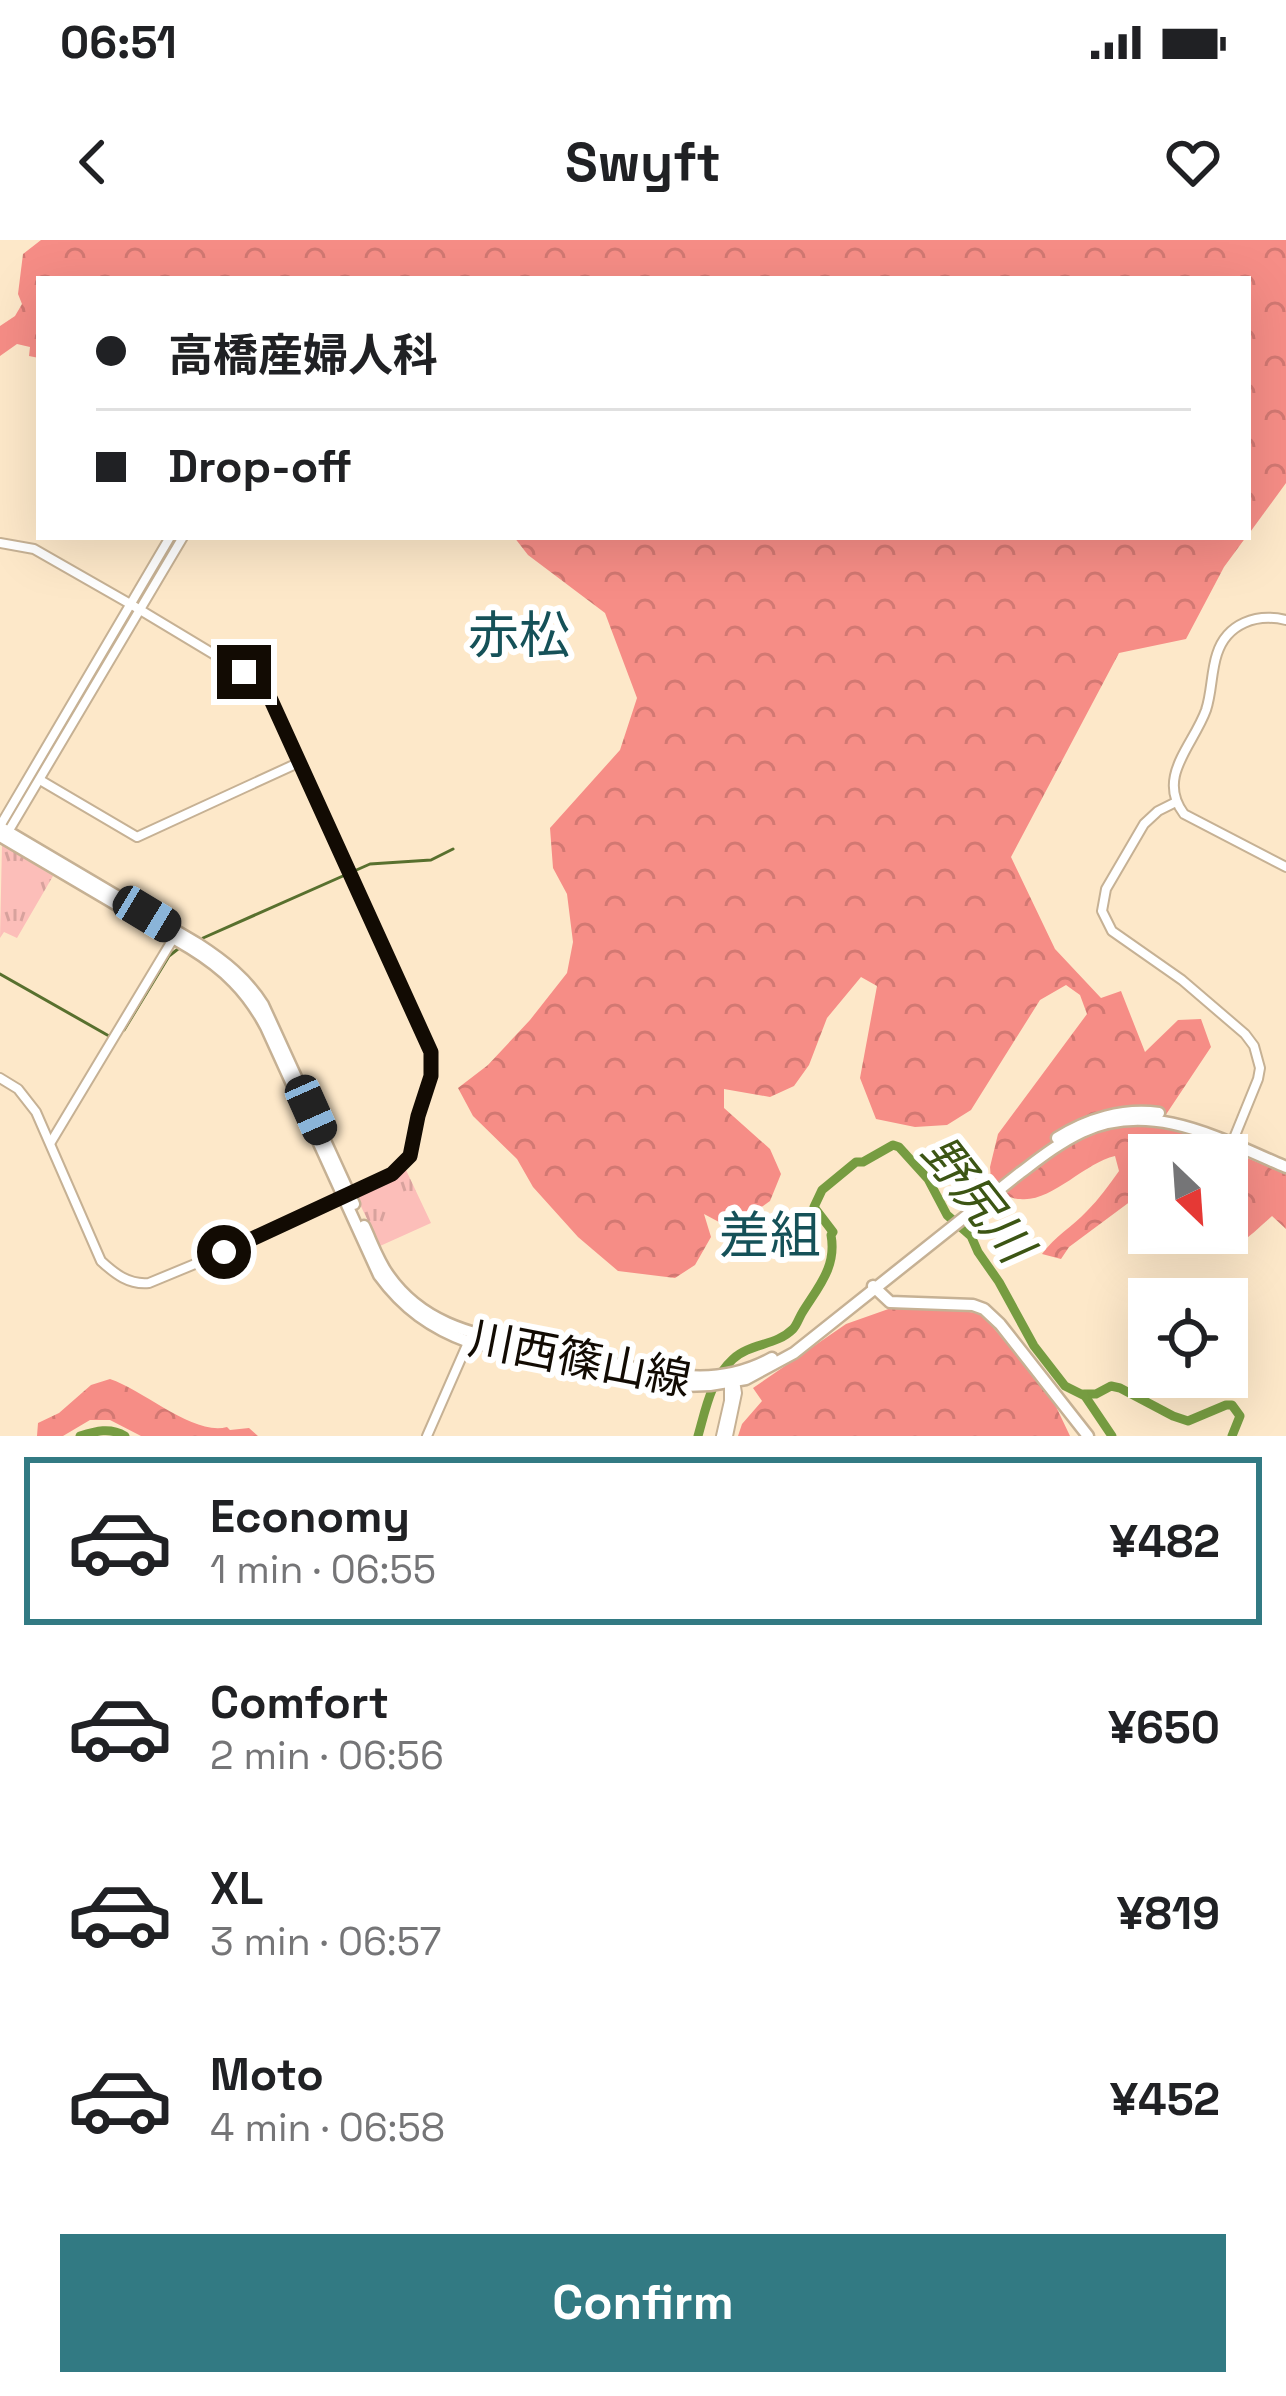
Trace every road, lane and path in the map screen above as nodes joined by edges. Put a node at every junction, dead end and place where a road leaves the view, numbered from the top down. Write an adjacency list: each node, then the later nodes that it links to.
1 (168, 540): 4 (street)
2 (181, 540): 5 (street)
3 (0, 543): 4 (street)
4 (130, 604): 5 (street); 10 (street)
5 (140, 610): 7 (street); 8 (street)
6 (1286, 620): 9 (street)
7 (300, 762): 8 (street); 19 (street)
8 (40, 780): 10 (street)
9 (1175, 802): 11 (street); 15 (street)
10 (2, 832): 12 (main road, 川西篠山線)
11 (1286, 867)
12 (176, 936): 16 (street); 19 (main road, 川西篠山線)
13 (0, 1078): 16 (street)
14 (1224, 1134): 20 (main road, 川西篠山線)
15 (1236, 1134)
16 (50, 1144): 19 (street)
17 (1248, 1145): 18 (main road, 川西篠山線)
18 (1286, 1163): 20 (main road, 川西篠山線)
19 (346, 1195): 22 (main road, 川西篠山線)
20 (956, 1221): 21 (main road, 川西篠山線)
21 (873, 1286): 23 (main road, 川西篠山線); 26 (main road)
22 (470, 1338): 23 (main road, 川西篠山線); 24 (street)
23 (732, 1380): 25 (street)
24 (427, 1436)
25 (724, 1436)
26 (1088, 1436)

